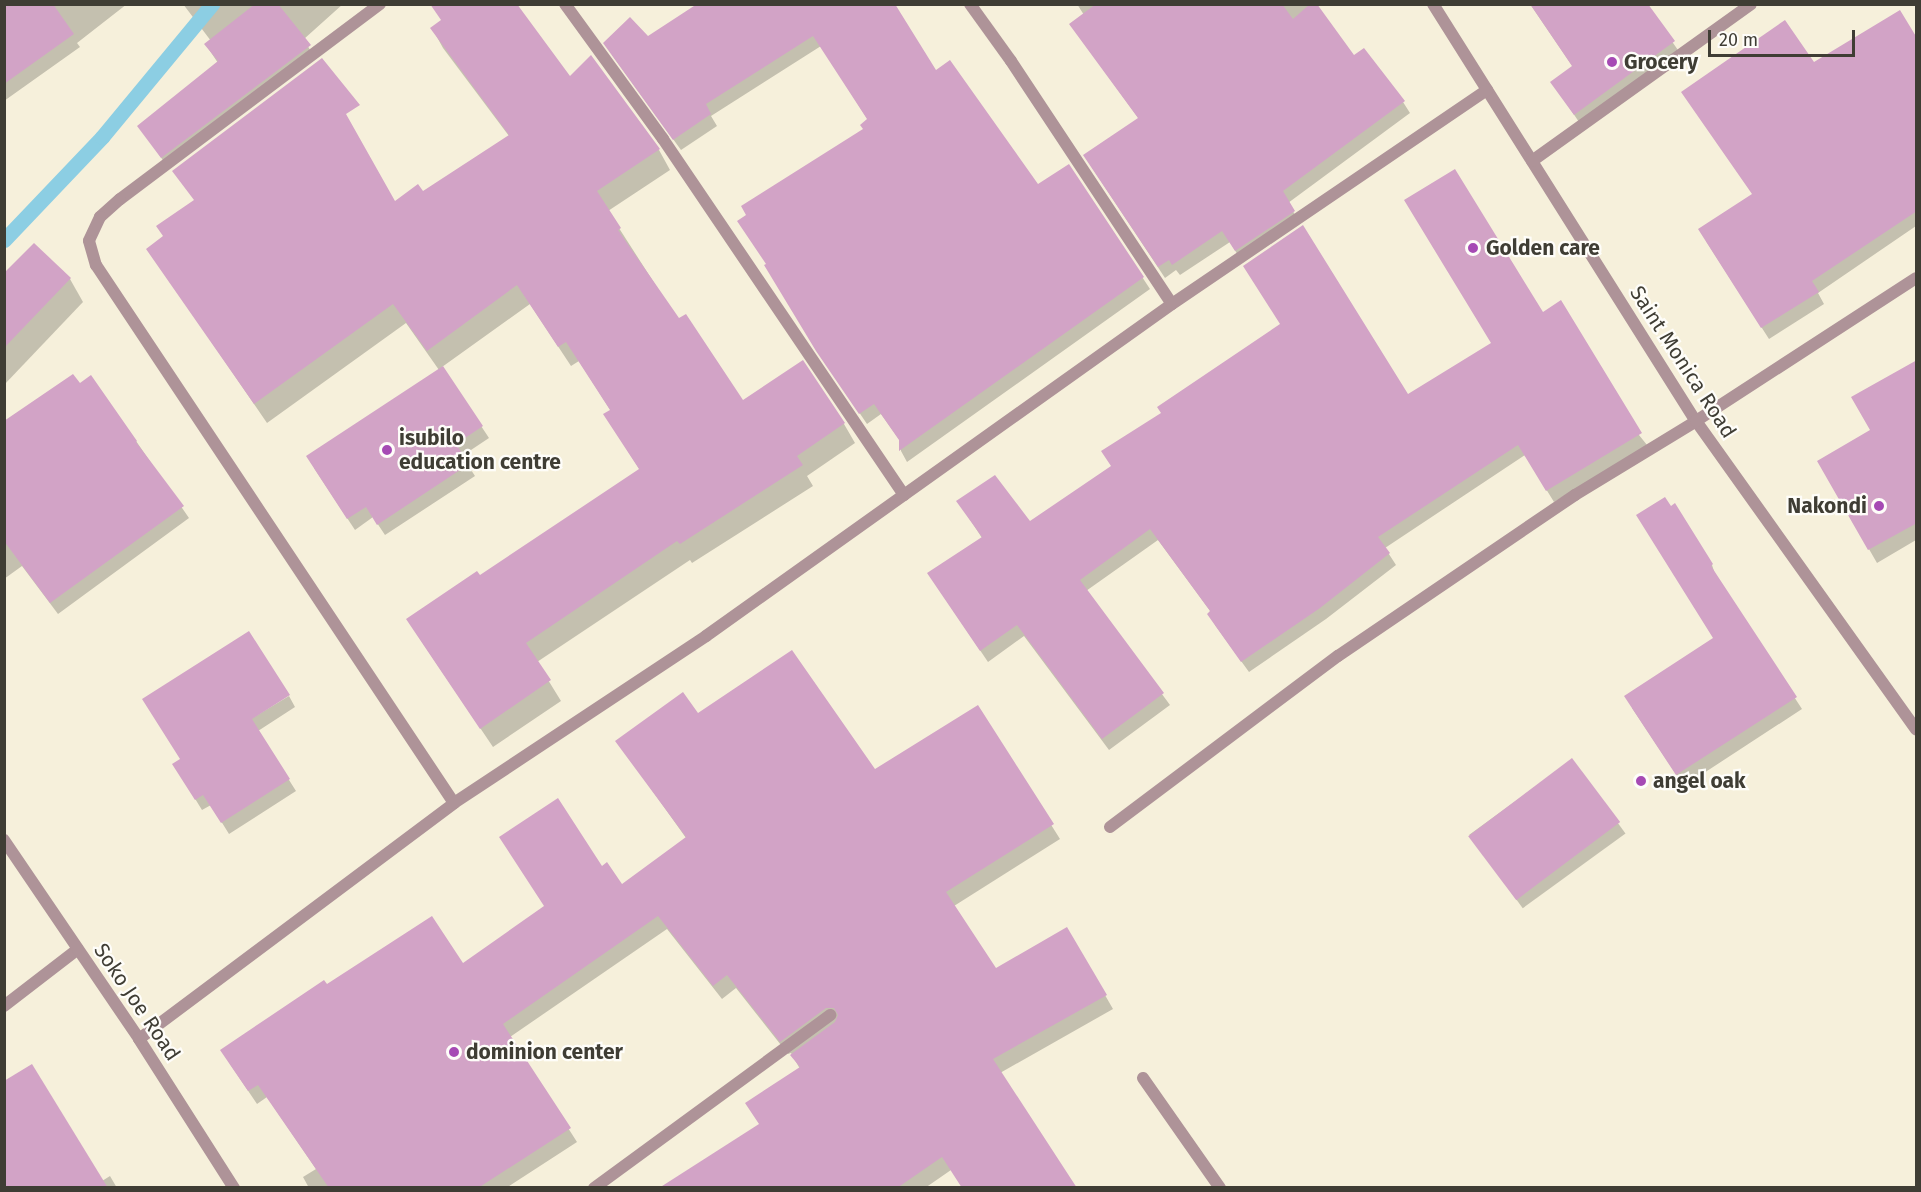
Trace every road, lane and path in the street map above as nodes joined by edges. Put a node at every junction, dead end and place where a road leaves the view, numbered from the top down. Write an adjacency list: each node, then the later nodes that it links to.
1 (380, 4): 13 (street)
2 (565, 4): 11 (street)
3 (970, 4): 9 (street)
4 (1433, 4): 6 (street, Saint Monica Road)
5 (1751, 4): 7 (street)
6 (1487, 90): 7 (street, Saint Monica Road); 9 (street)
7 (1532, 161): 10 (street, Saint Monica Road)
8 (1917, 278): 10 (street)
9 (1172, 304): 11 (street)
10 (1696, 421): 12 (street, Saint Monica Road); 14 (street)
11 (904, 495): 13 (street)
12 (1917, 729)
13 (454, 803): 19 (street)
14 (1110, 827)
15 (4, 840): 16 (street, Soko Joe Road)
16 (78, 949): 17 (street); 19 (street, Soko Joe Road)
17 (4, 1006)
18 (830, 1015): 22 (street)
19 (139, 1039): 21 (street, Soko Joe Road)
20 (1143, 1078): 23 (street)
21 (234, 1188)
22 (594, 1188)
23 (1220, 1188)

